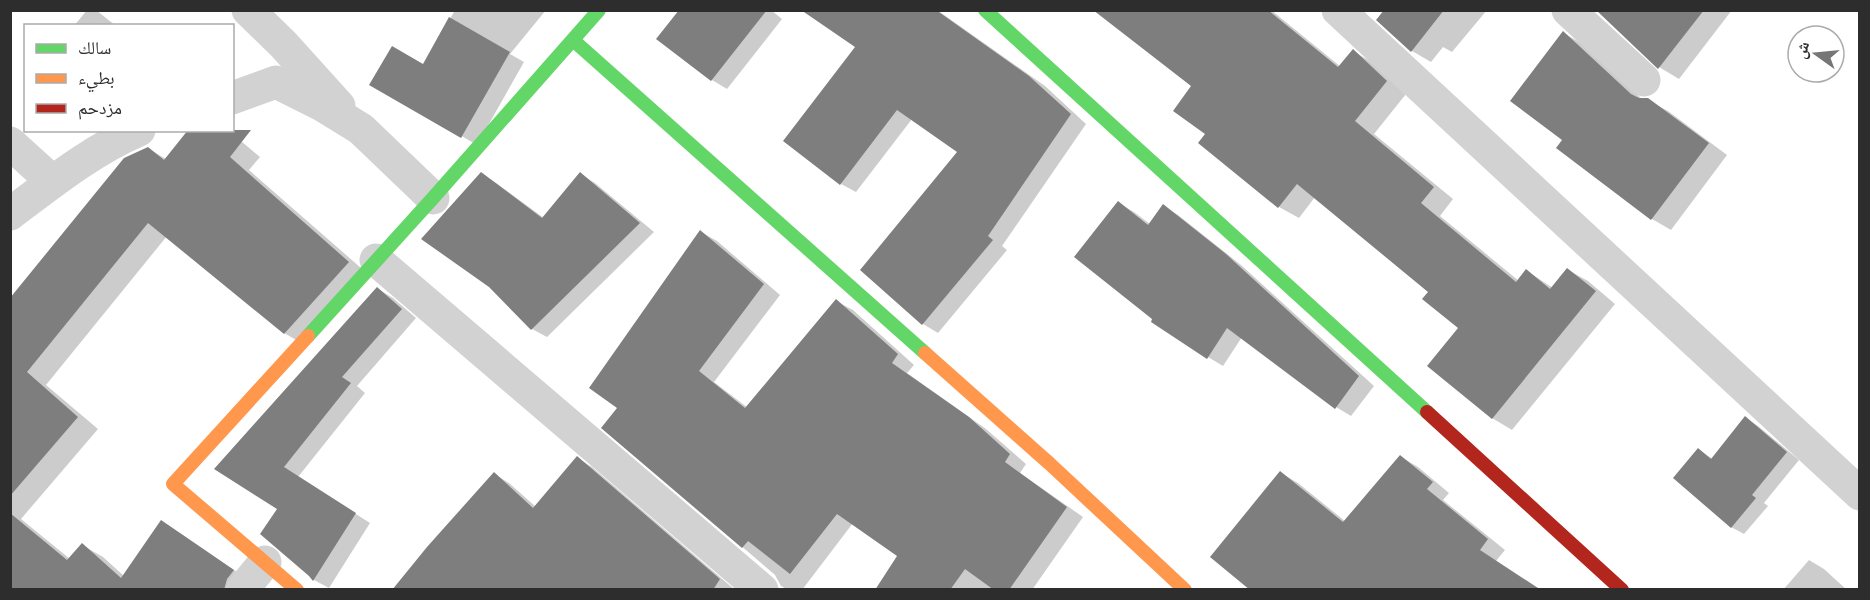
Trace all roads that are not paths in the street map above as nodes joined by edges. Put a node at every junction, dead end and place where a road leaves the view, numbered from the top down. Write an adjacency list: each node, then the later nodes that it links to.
1 (248, 10): 9 (street)
2 (599, 10): 6 (street)
3 (985, 10): 22 (street)
4 (1338, 10): 16 (street)
5 (1568, 10): 7 (street)
6 (573, 40): 13 (street); 21 (street)
7 (1644, 80)
8 (234, 97): 9 (street)
9 (361, 129): 13 (street)
10 (135, 132): 12 (street)
11 (10, 142): 12 (street)
12 (53, 182): 14 (street)
13 (433, 198): 15 (street)
14 (10, 214)
15 (376, 260): 17 (street); 20 (street)
16 (1860, 494)
17 (265, 562): 18 (street); 19 (street)
18 (242, 590)
19 (297, 590)
20 (762, 590)
21 (1185, 590)
22 (1622, 590)

